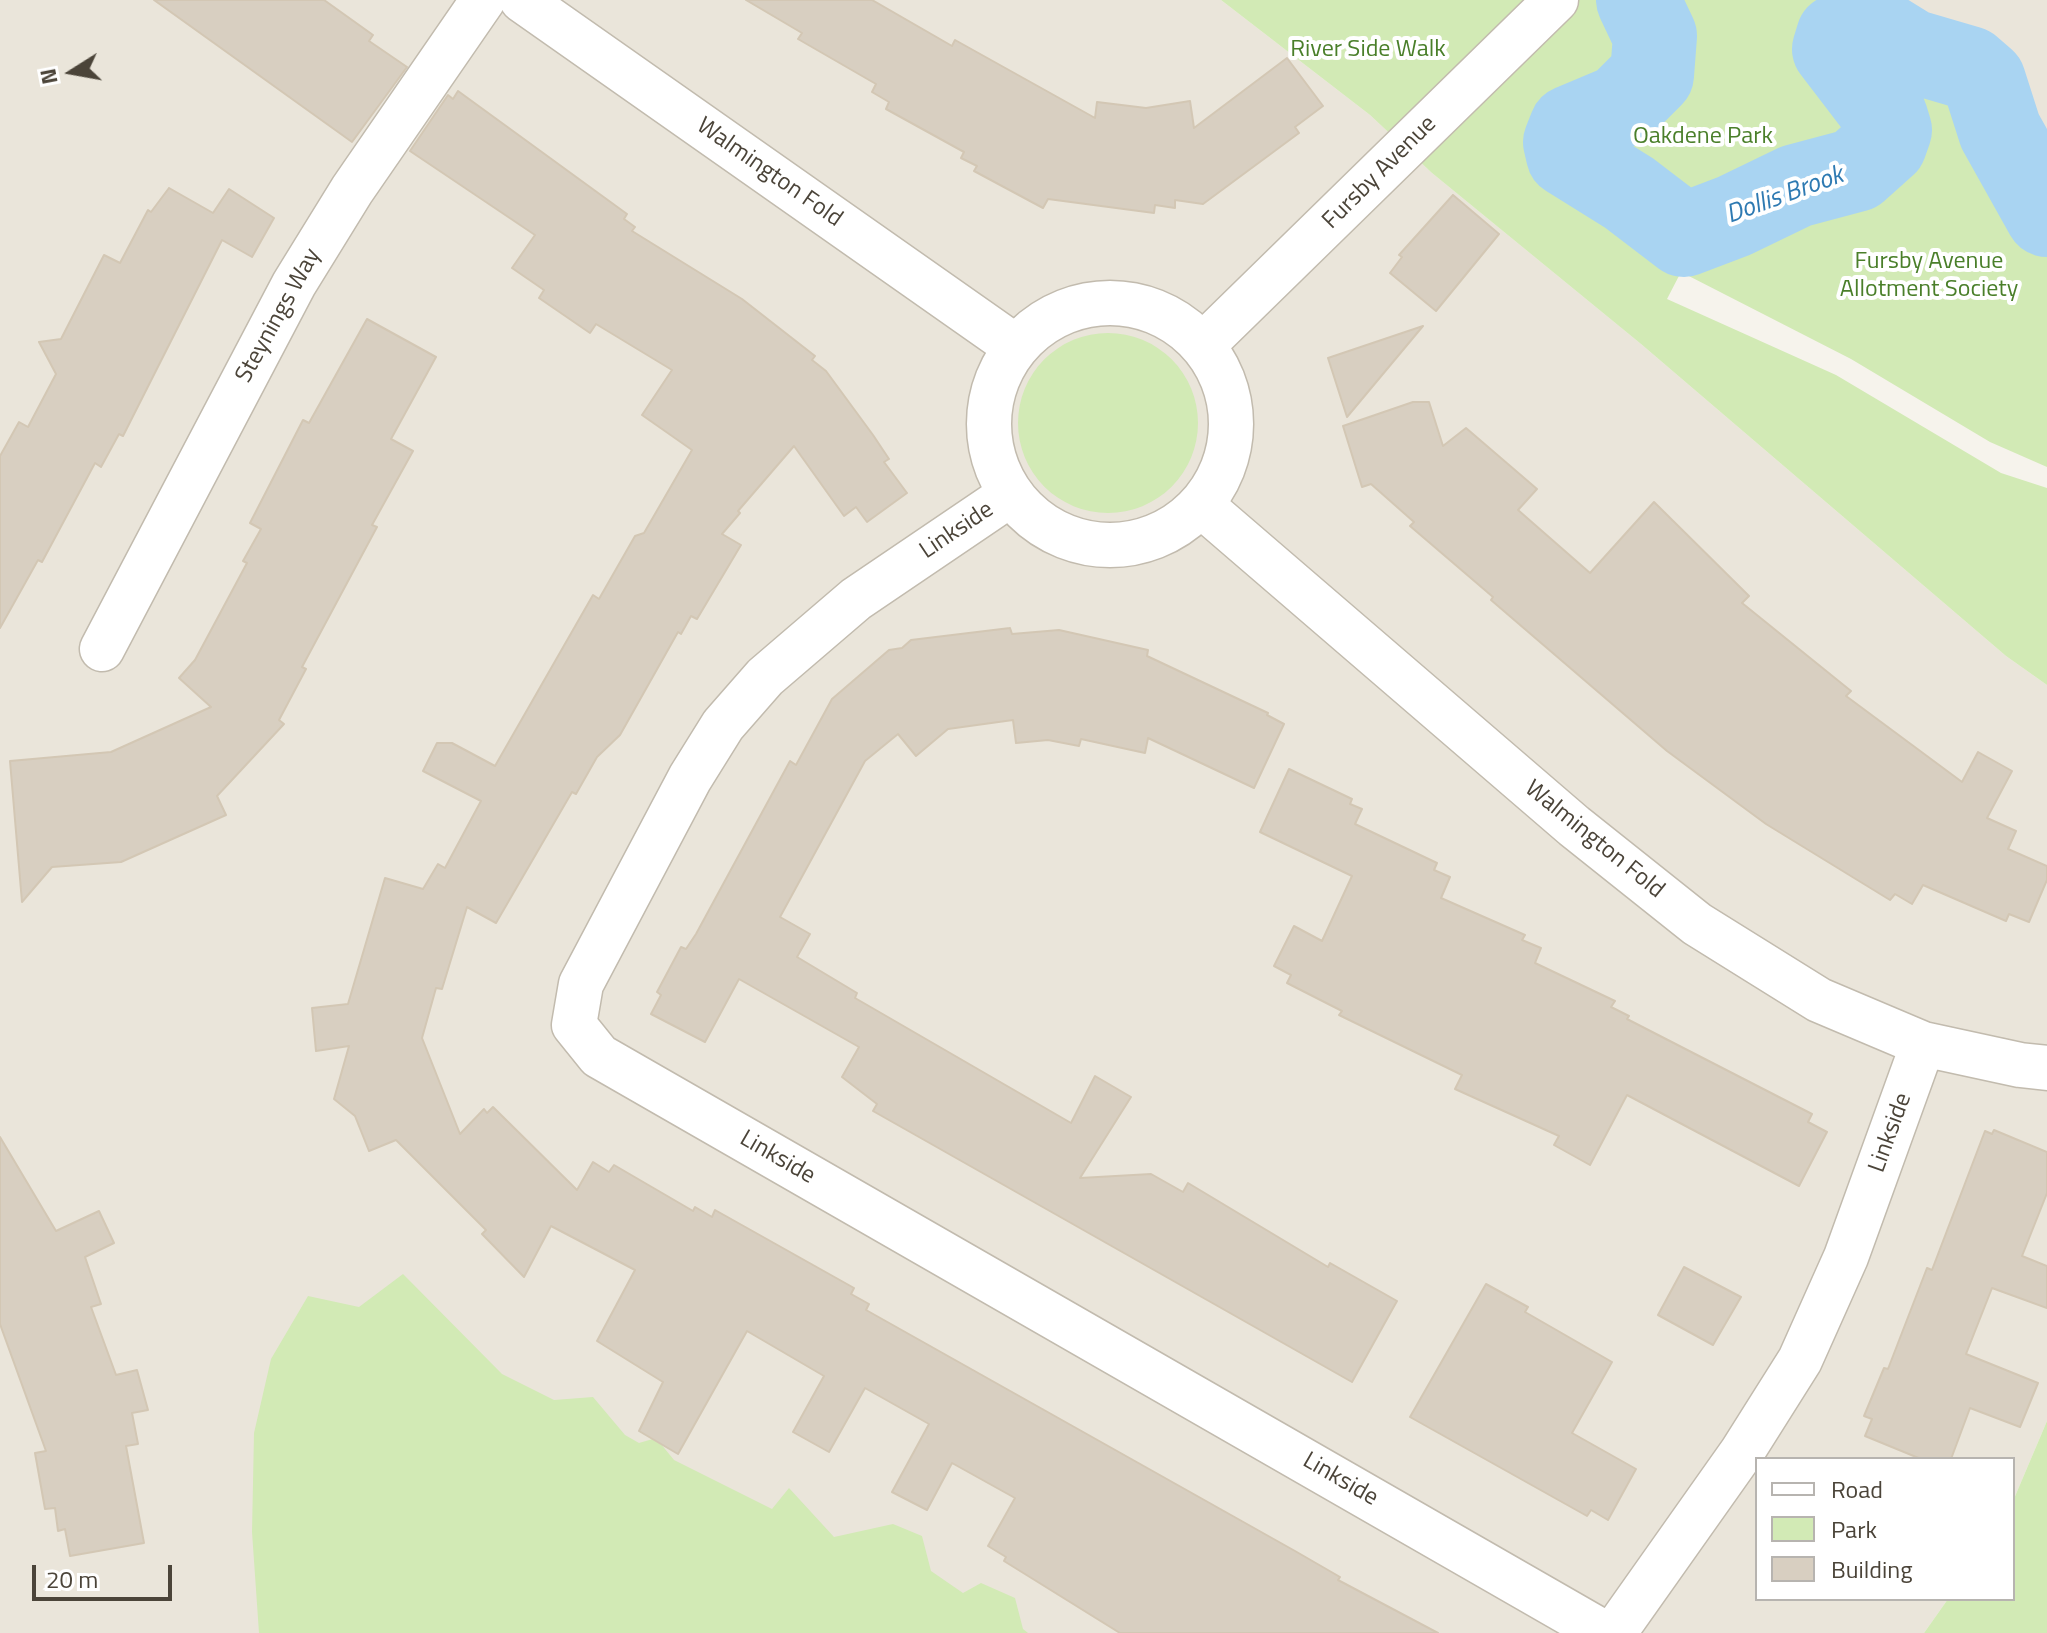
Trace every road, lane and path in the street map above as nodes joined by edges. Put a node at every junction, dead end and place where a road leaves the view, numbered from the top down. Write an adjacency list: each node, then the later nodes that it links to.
1 (483, 0): 8 (street, Steynings Way)
2 (522, 0): 5 (street, Walmington Fold)
3 (1556, 0): 4 (street, Fursby Avenue)
4 (1203, 345): 5 (street); 7 (street)
5 (1016, 347): 6 (street)
6 (1011, 494): 7 (street); 11 (street, Linkside)
7 (1201, 505): 9 (street, Walmington Fold)
8 (102, 649)
9 (1923, 1044): 10 (street, Walmington Fold); 12 (street, Linkside)
10 (2047, 1068)
11 (1604, 1633)
12 (1614, 1633)

